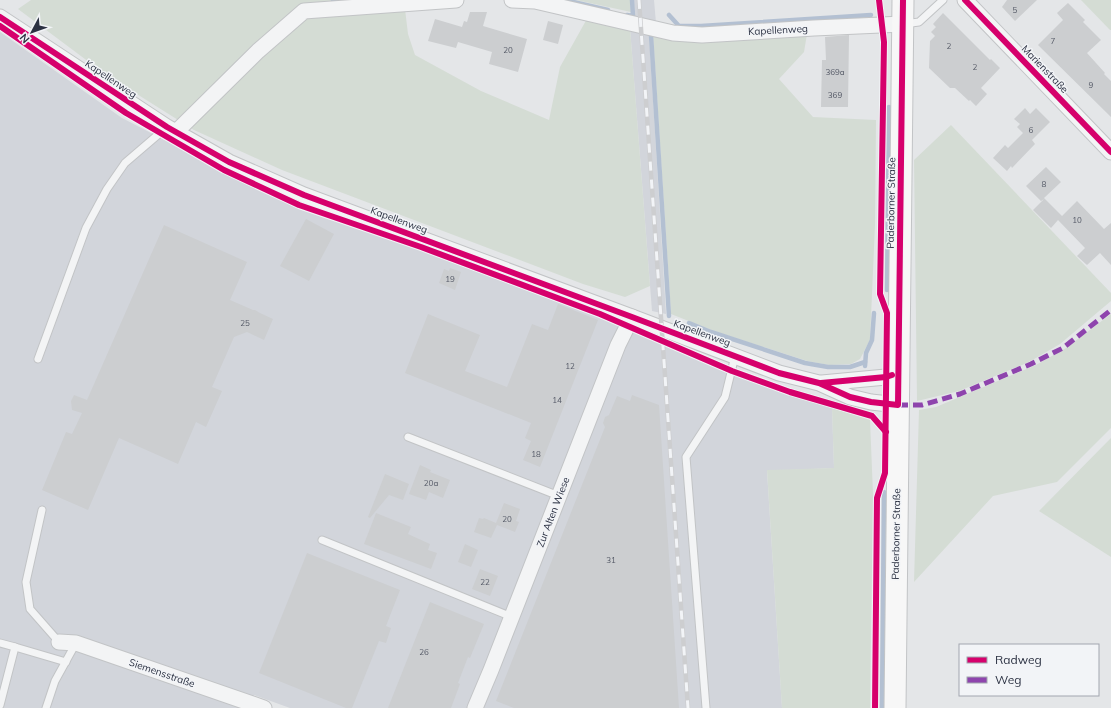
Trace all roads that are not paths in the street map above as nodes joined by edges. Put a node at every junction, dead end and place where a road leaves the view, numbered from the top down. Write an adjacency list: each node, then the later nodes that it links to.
1 (456, 0): 8 (street)
2 (512, 0): 7 (street, Kapellenweg)
3 (903, 0): 7 (main road, Paderborner Straße)
4 (943, 0): 7 (lane)
5 (965, 0): 9 (street, Marienstraße)
6 (0, 17): 8 (street, Kapellenweg)
7 (903, 24): 13 (main road, Paderborner Straße)
8 (171, 130): 10 (street, Kapellenweg); 12 (lane)
9 (1111, 152)
10 (632, 317): 11 (street, Kapellenweg); 17 (street, Zur Alten Wiese)
11 (735, 356): 14 (street, Kapellenweg); 30 (lane)
12 (38, 359)
13 (899, 374): 14 (street, Kapellenweg); 15 (main road, Paderborner Straße)
14 (819, 383): 15 (street, Kapellenweg)
15 (898, 405): 31 (main road, Paderborner Straße)
16 (408, 437): 17 (lane)
17 (559, 496): 20 (street, Zur Alten Wiese)
18 (42, 510): 22 (lane)
19 (322, 540): 20 (lane)
20 (512, 617): 29 (street, Zur Alten Wiese)
21 (0, 642): 24 (lane)
22 (59, 642): 23 (street, Siemensstraße)
23 (76, 643): 25 (lane); 28 (street, Siemensstraße)
24 (15, 648): 25 (lane); 26 (lane)
25 (66, 662): 27 (lane)
26 (0, 704)
27 (46, 708)
28 (264, 708)
29 (475, 708)
30 (706, 708)
31 (895, 708)

